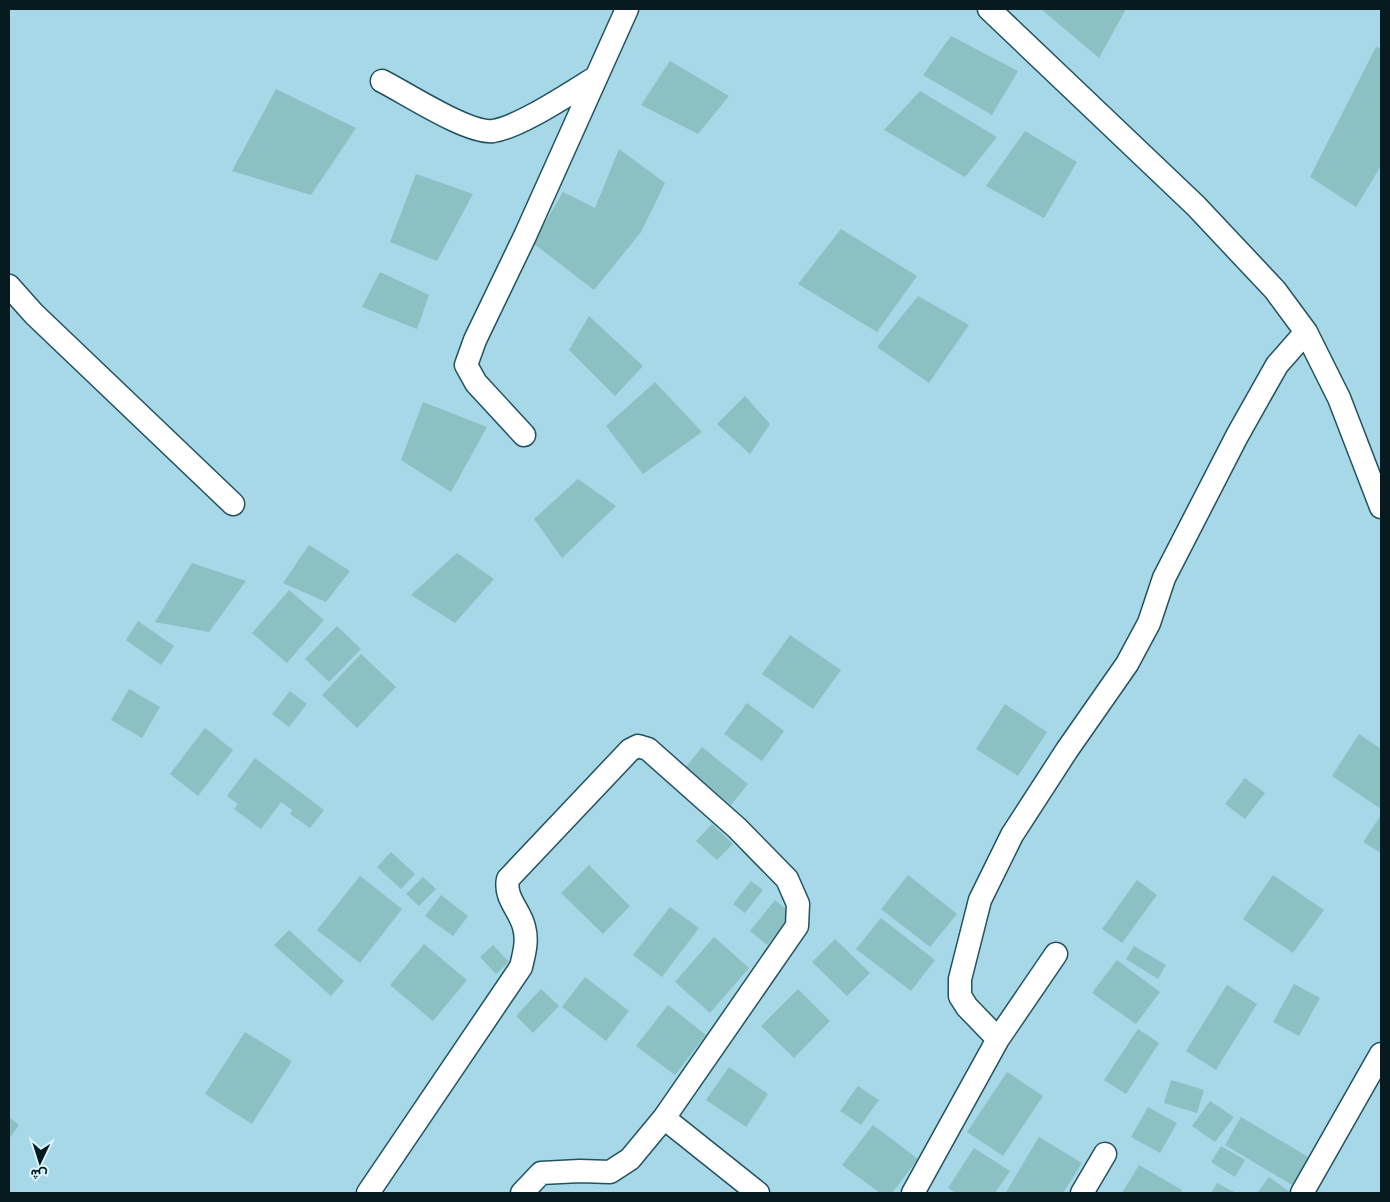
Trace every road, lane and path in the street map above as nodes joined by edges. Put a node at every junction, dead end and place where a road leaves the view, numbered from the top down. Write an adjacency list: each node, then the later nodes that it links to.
1 (627, 9): 3 (street)
2 (989, 9): 6 (street)
3 (594, 78): 4 (street); 7 (street)
4 (382, 80)
5 (9, 286): 8 (street)
6 (1306, 332): 9 (street); 11 (street)
7 (524, 435)
8 (233, 504)
9 (1381, 507)
10 (1056, 954): 11 (street)
11 (998, 1039): 18 (street)
12 (1381, 1054): 20 (street)
13 (664, 1118): 15 (street); 16 (street); 17 (street)
14 (1105, 1154): 19 (street)
15 (368, 1193)
16 (522, 1193)
17 (758, 1193)
18 (914, 1193)
19 (1082, 1193)
20 (1302, 1193)

